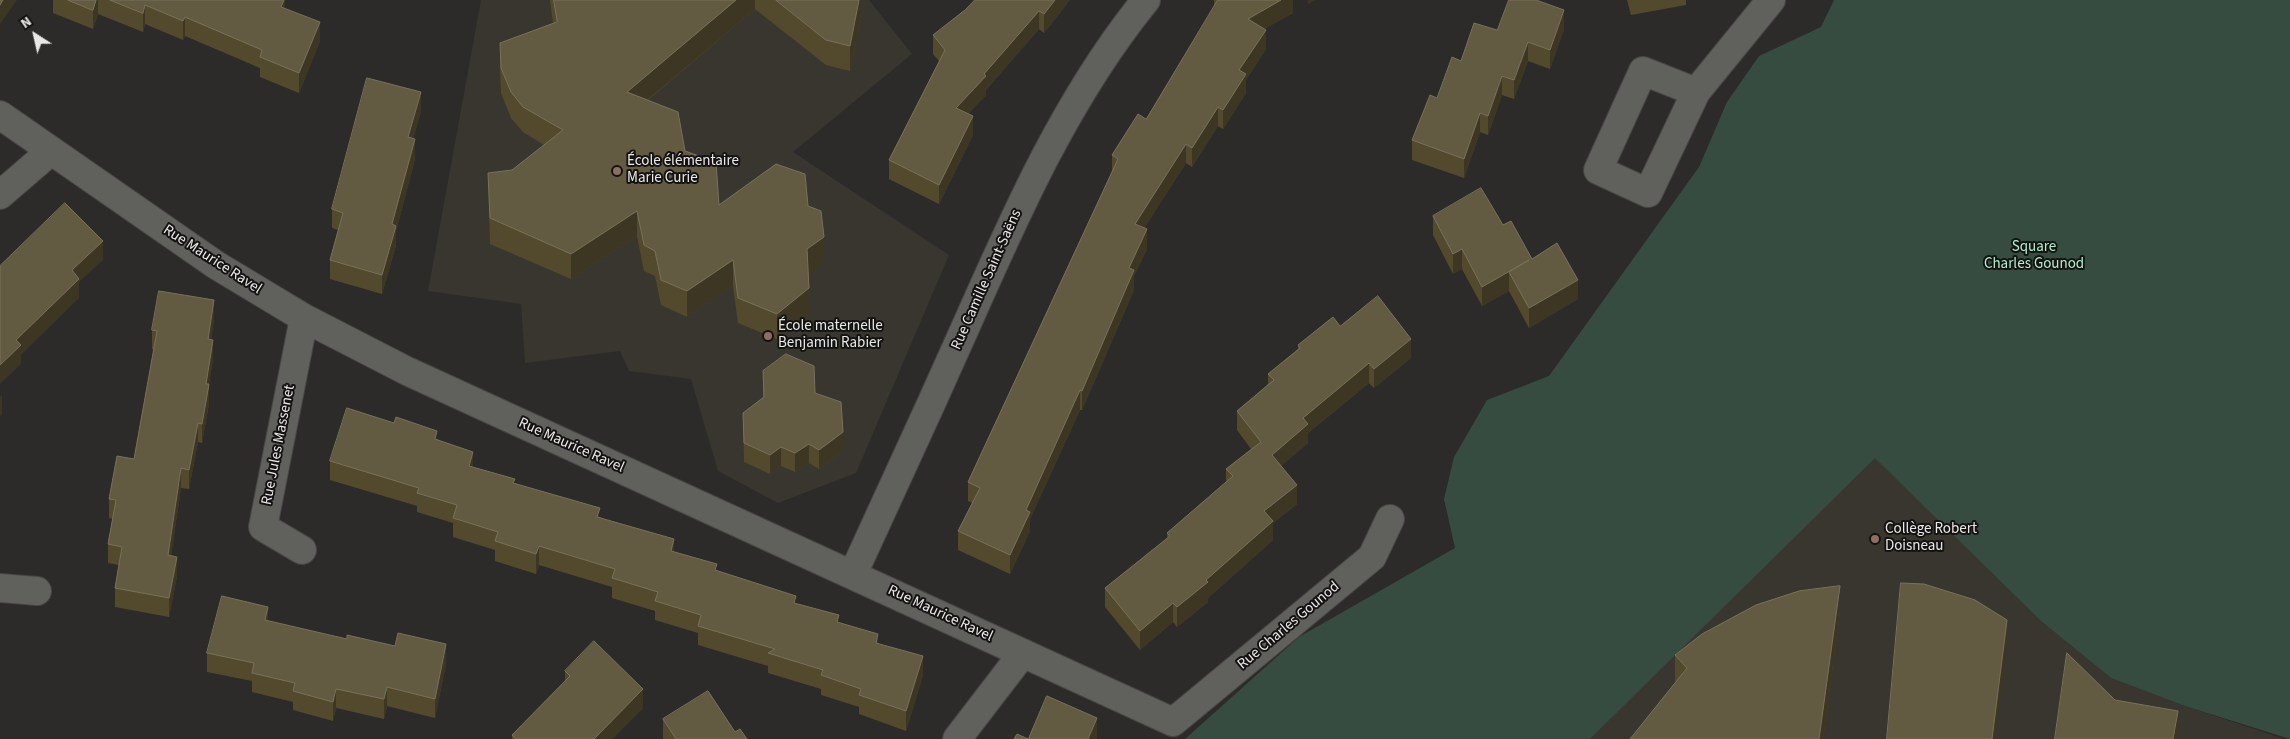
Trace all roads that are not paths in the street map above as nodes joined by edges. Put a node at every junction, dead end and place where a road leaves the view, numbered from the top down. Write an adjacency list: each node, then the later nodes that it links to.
1 (1146, 0): 10 (street, Rue Camille Saint-Saëns)
2 (1771, 0): 3 (street)
3 (1696, 92)
4 (0, 115): 5 (street, Rue Maurice Ravel)
5 (51, 151): 6 (street); 7 (street, Rue Maurice Ravel)
6 (0, 195)
7 (304, 318): 9 (street, Rue Jules Massenet); 10 (street, Rue Maurice Ravel)
8 (1390, 520): 14 (street, Rue Charles Gounod)
9 (302, 550)
10 (853, 574): 13 (street, Rue Maurice Ravel)
11 (0, 588): 12 (street)
12 (37, 591)
13 (1023, 653): 14 (street, Rue Maurice Ravel); 15 (street)
14 (1173, 722)
15 (957, 739)

